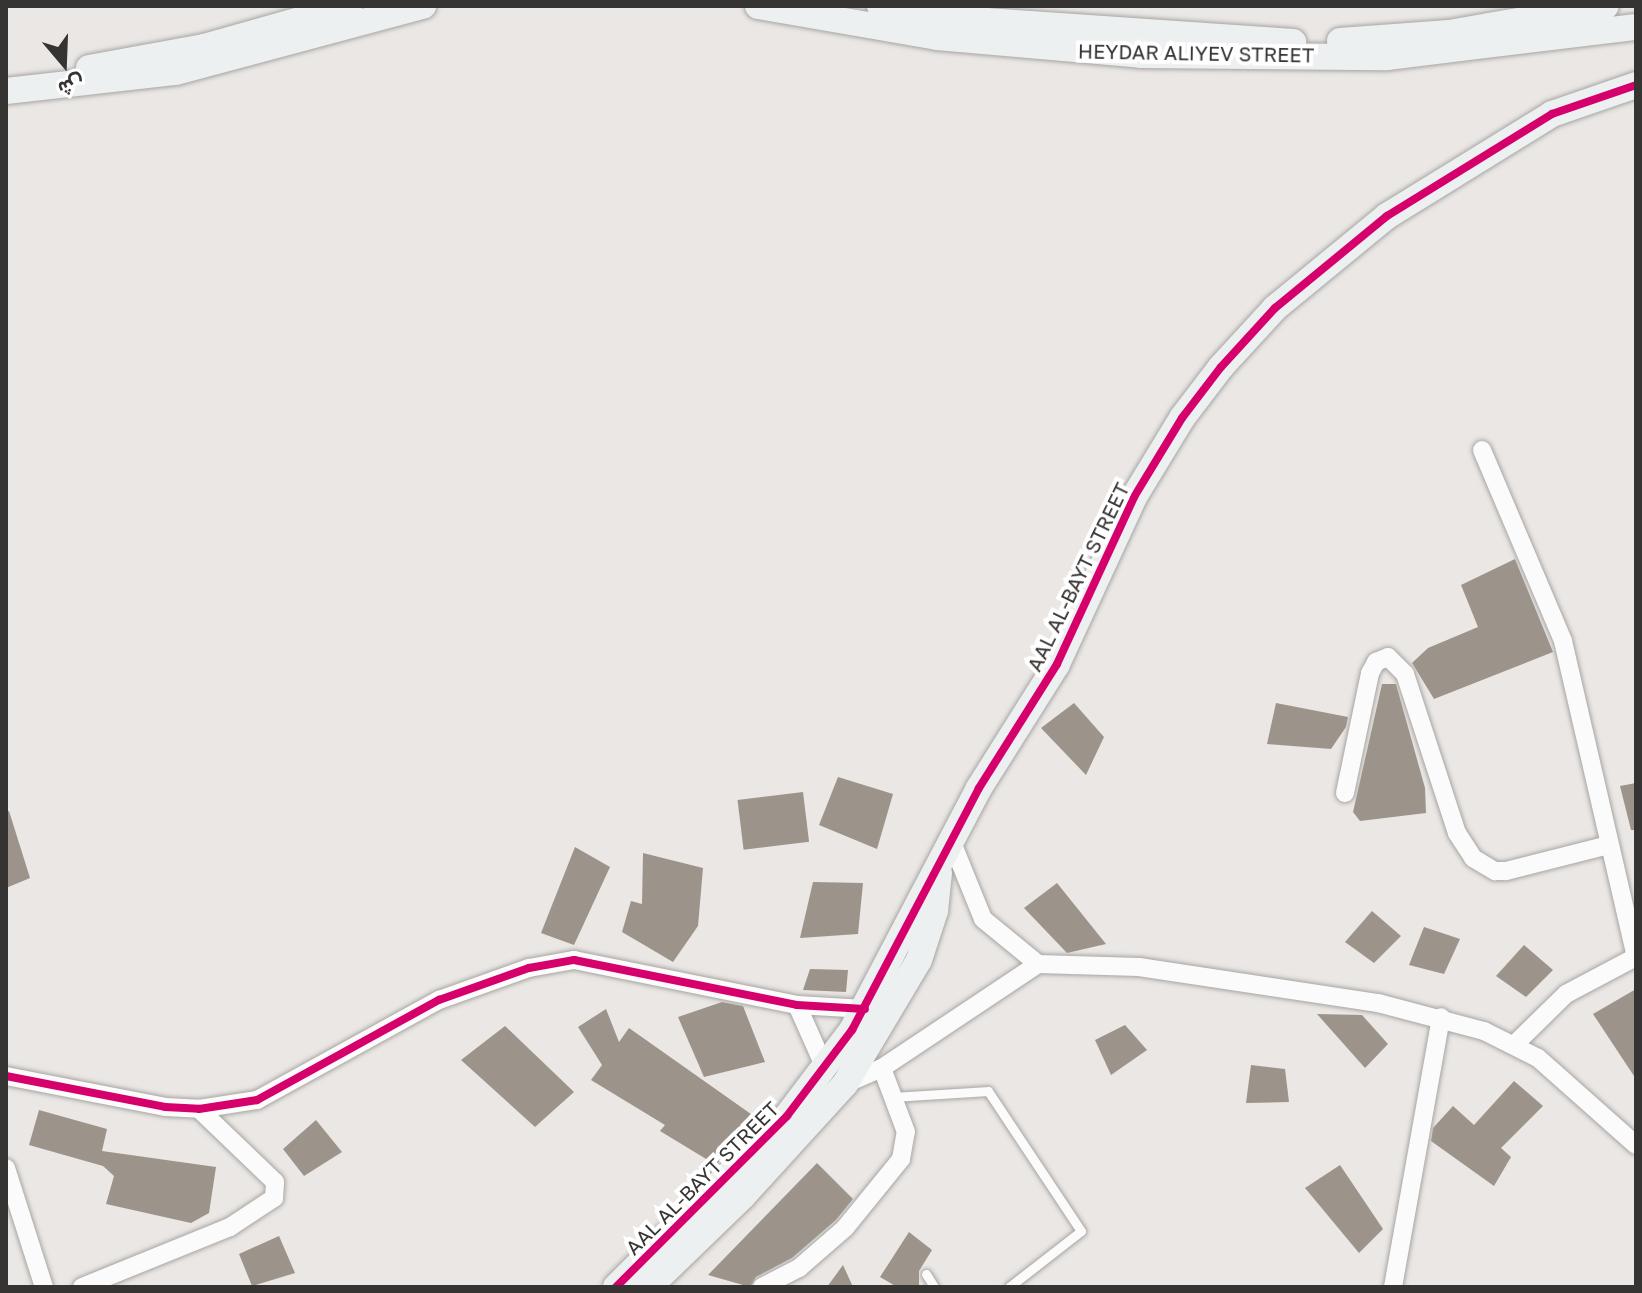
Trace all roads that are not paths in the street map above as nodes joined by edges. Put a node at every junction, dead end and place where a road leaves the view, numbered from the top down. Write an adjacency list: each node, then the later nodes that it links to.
1 (349, 6): 9 (main road)
2 (423, 6): 11 (main road)
3 (758, 6): 7 (main road, HEYDAR ALIYEV STREET)
4 (880, 6): 6 (main road, HEYDAR ALIYEV STREET)
5 (1606, 6): 6 (main road, HEYDAR ALIYEV STREET)
6 (943, 10)
7 (1636, 27)
8 (1636, 67): 12 (main road, AAL AL-BAYT STREET)
9 (6, 77)
10 (1636, 85): 12 (main road, AAL AL-BAYT STREET)
11 (6, 91)
12 (1595, 97): 15 (main road, AAL AL-BAYT STREET)
13 (1482, 450): 16 (street)
14 (1345, 793): 16 (street)
15 (953, 845): 17 (main road, AAL AL-BAYT STREET); 19 (street)
16 (1609, 845): 18 (street)
17 (939, 873): 21 (main road, AAL AL-BAYT STREET); 26 (main road, AAL AL-BAYT STREET)
18 (1636, 957): 23 (street)
19 (1038, 964): 22 (street); 24 (street)
20 (797, 1005): 21 (street); 26 (street); 28 (street)
21 (865, 1009): 26 (main road, AAL AL-BAYT STREET)
22 (1441, 1017): 23 (street); 41 (street)
23 (1514, 1045): 30 (street)
24 (882, 1068): 26 (street); 27 (street)
25 (6, 1076): 28 (street)
26 (835, 1076): 29 (main road, AAL AL-BAYT STREET)
27 (893, 1097): 33 (street); 40 (lane)
28 (199, 1109): 35 (street)
29 (796, 1122): 36 (main road, AAL AL-BAYT STREET); 37 (main road, AAL AL-BAYT STREET)
30 (1631, 1135)
31 (6, 1168): 34 (street)
32 (926, 1274): 39 (lane)
33 (786, 1282): 38 (street)
34 (44, 1287)
35 (82, 1287)
36 (616, 1287)
37 (649, 1287)
38 (762, 1287)
39 (934, 1287)
40 (1009, 1287)
41 (1393, 1287)

